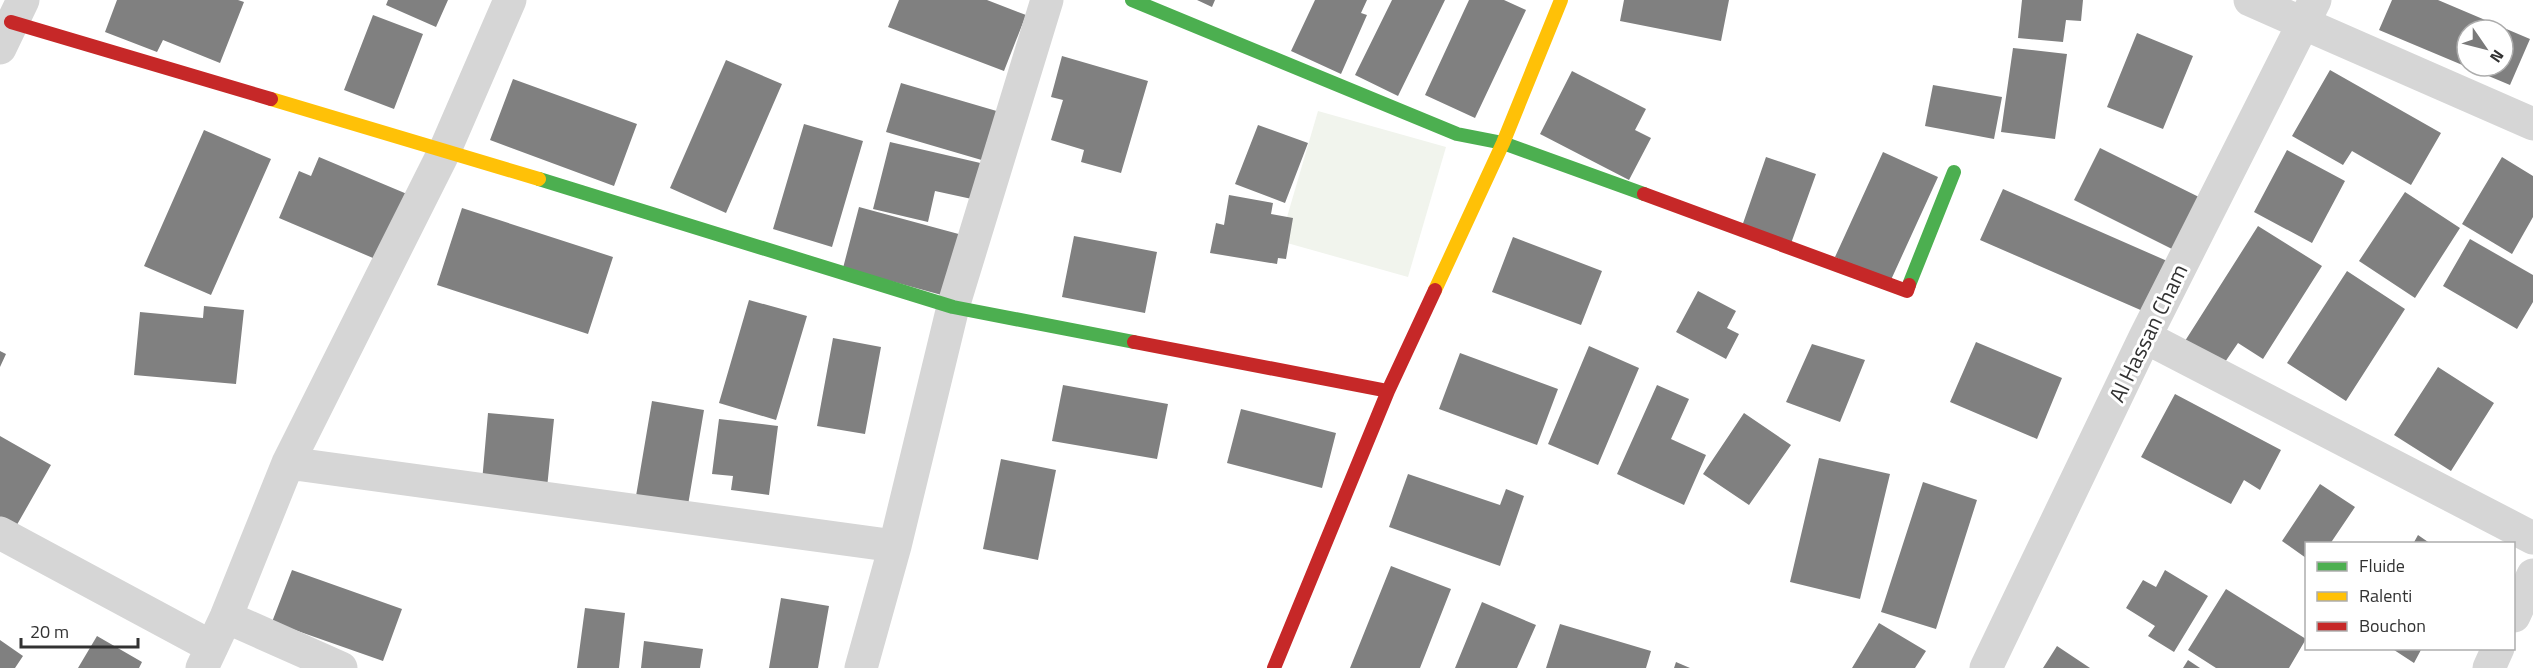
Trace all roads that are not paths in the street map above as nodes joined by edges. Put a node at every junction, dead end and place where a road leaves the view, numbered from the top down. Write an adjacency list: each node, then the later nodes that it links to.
1 (510, 0): 10 (street)
2 (1047, 0): 12 (street)
3 (1132, 0): 9 (street)
4 (1561, 0): 9 (street)
5 (2250, 0): 6 (street)
6 (2309, 11): 8 (street); 13 (street, Al Hassan Cham)
7 (12, 23): 10 (street)
8 (2533, 124)
9 (1503, 143): 11 (street); 14 (street)
10 (445, 150): 12 (street); 15 (street)
11 (1954, 172)
12 (952, 307): 14 (street); 18 (street)
13 (2145, 337): 17 (street); 27 (street, Al Hassan Cham)
14 (1388, 391): 26 (street)
15 (288, 463): 18 (street); 21 (street)
16 (0, 533): 23 (street)
17 (2533, 538)
18 (895, 546): 25 (street)
19 (2533, 575): 20 (street)
20 (2515, 614)
21 (226, 617): 23 (street); 24 (street)
22 (2497, 650): 28 (street)
23 (207, 657)
24 (341, 668)
25 (861, 668)
26 (1274, 668)
27 (1986, 668)
28 (2489, 668)

